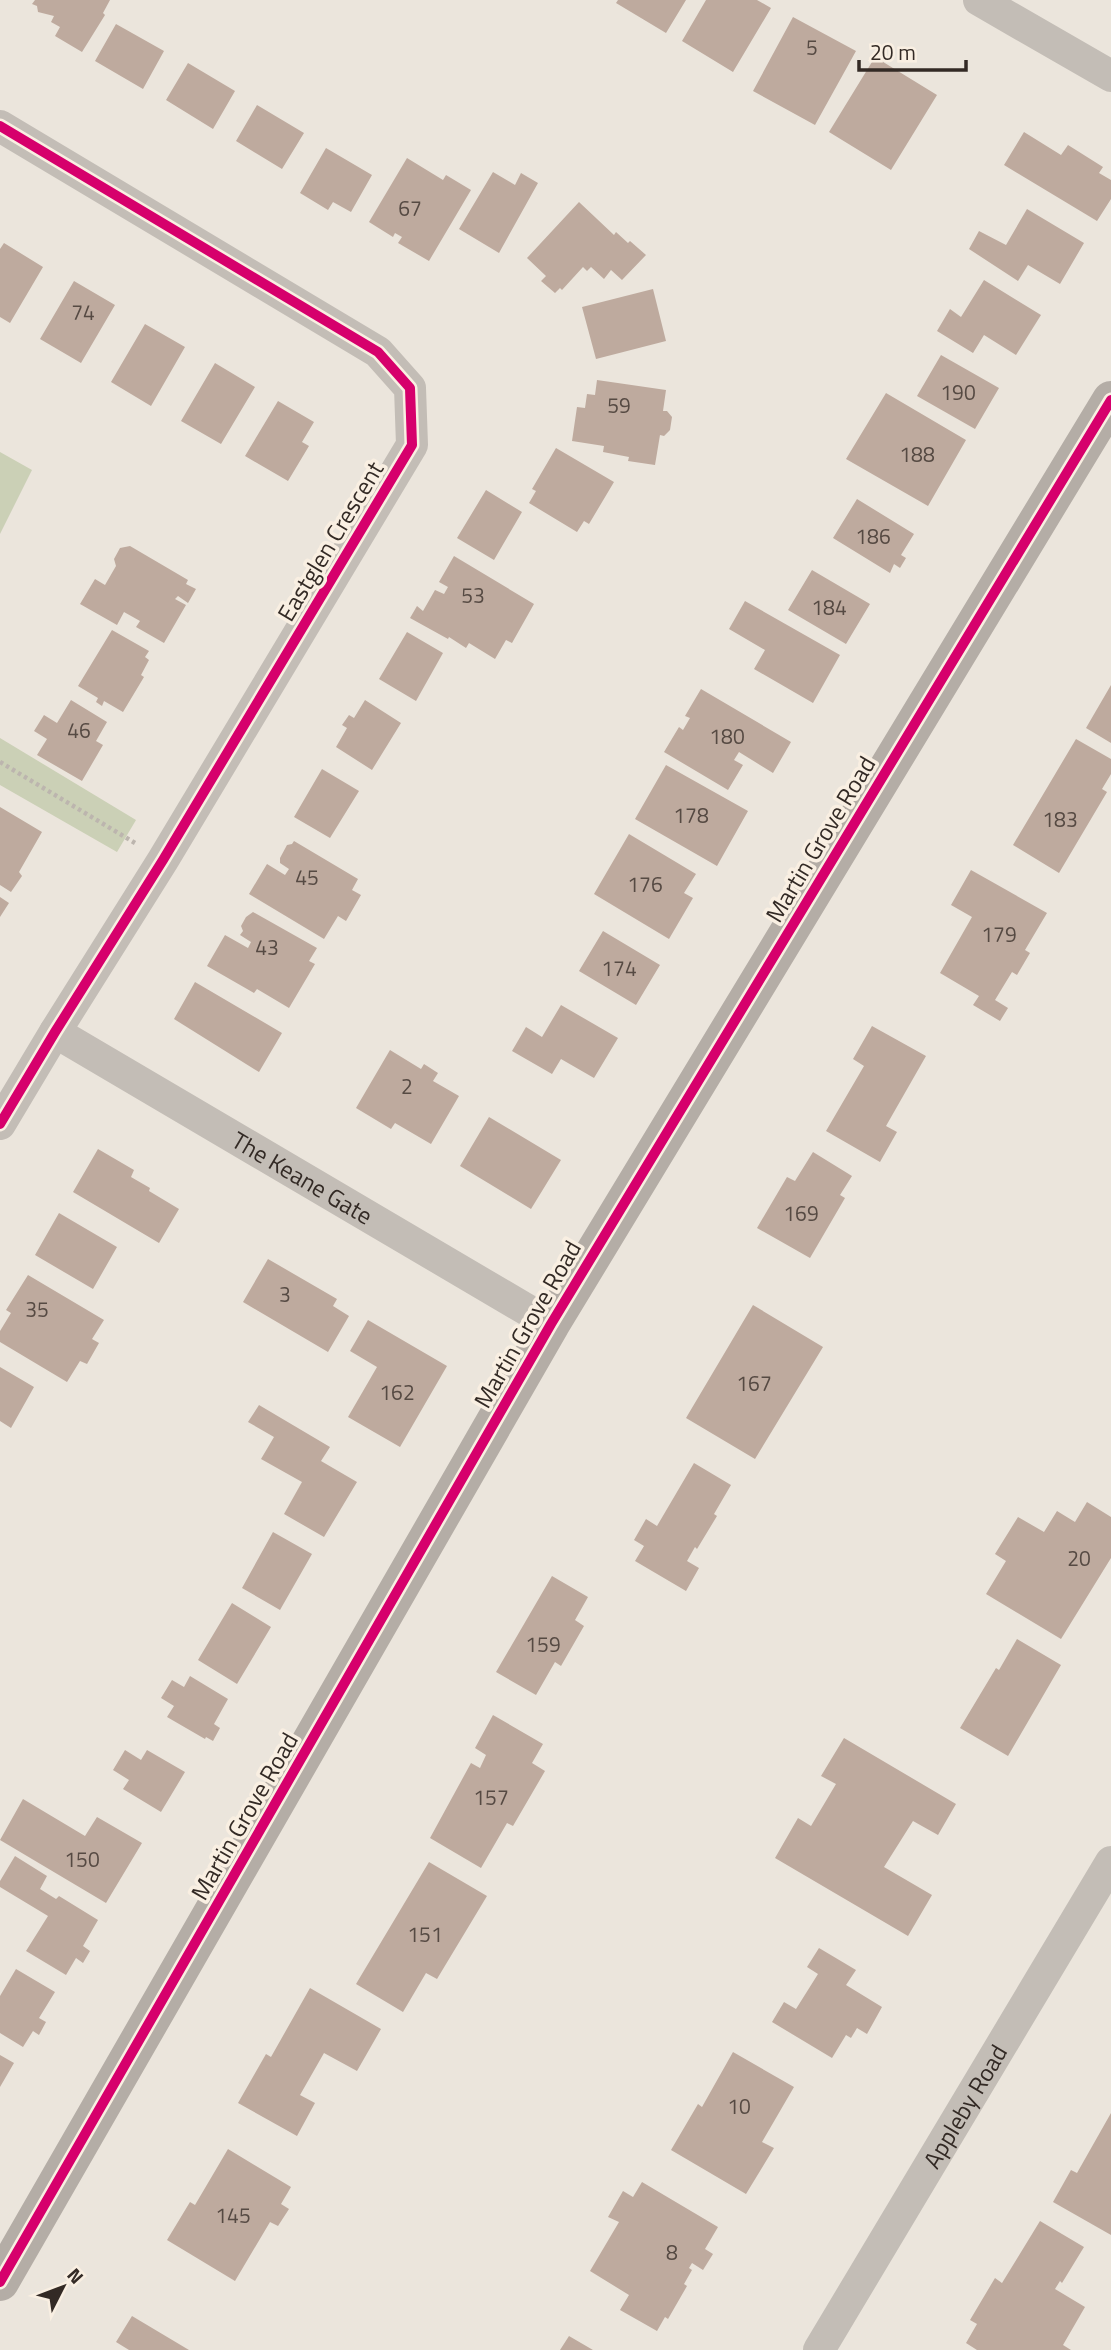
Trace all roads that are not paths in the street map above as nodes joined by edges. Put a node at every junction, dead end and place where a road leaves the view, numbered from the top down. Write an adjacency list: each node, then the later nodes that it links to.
1 (979, 0): 2 (street)
2 (1111, 76)
3 (0, 126): 5 (street, Eastglen Crescent)
4 (1111, 400): 7 (main road, Martin Grove Road)
5 (54, 1031): 6 (street, Eastglen Crescent); 7 (street, The Keane Gate)
6 (0, 1124)
7 (551, 1324): 9 (main road, Martin Grove Road)
8 (1111, 1862): 10 (street, Appleby Road)
9 (0, 2282)
10 (819, 2350)

